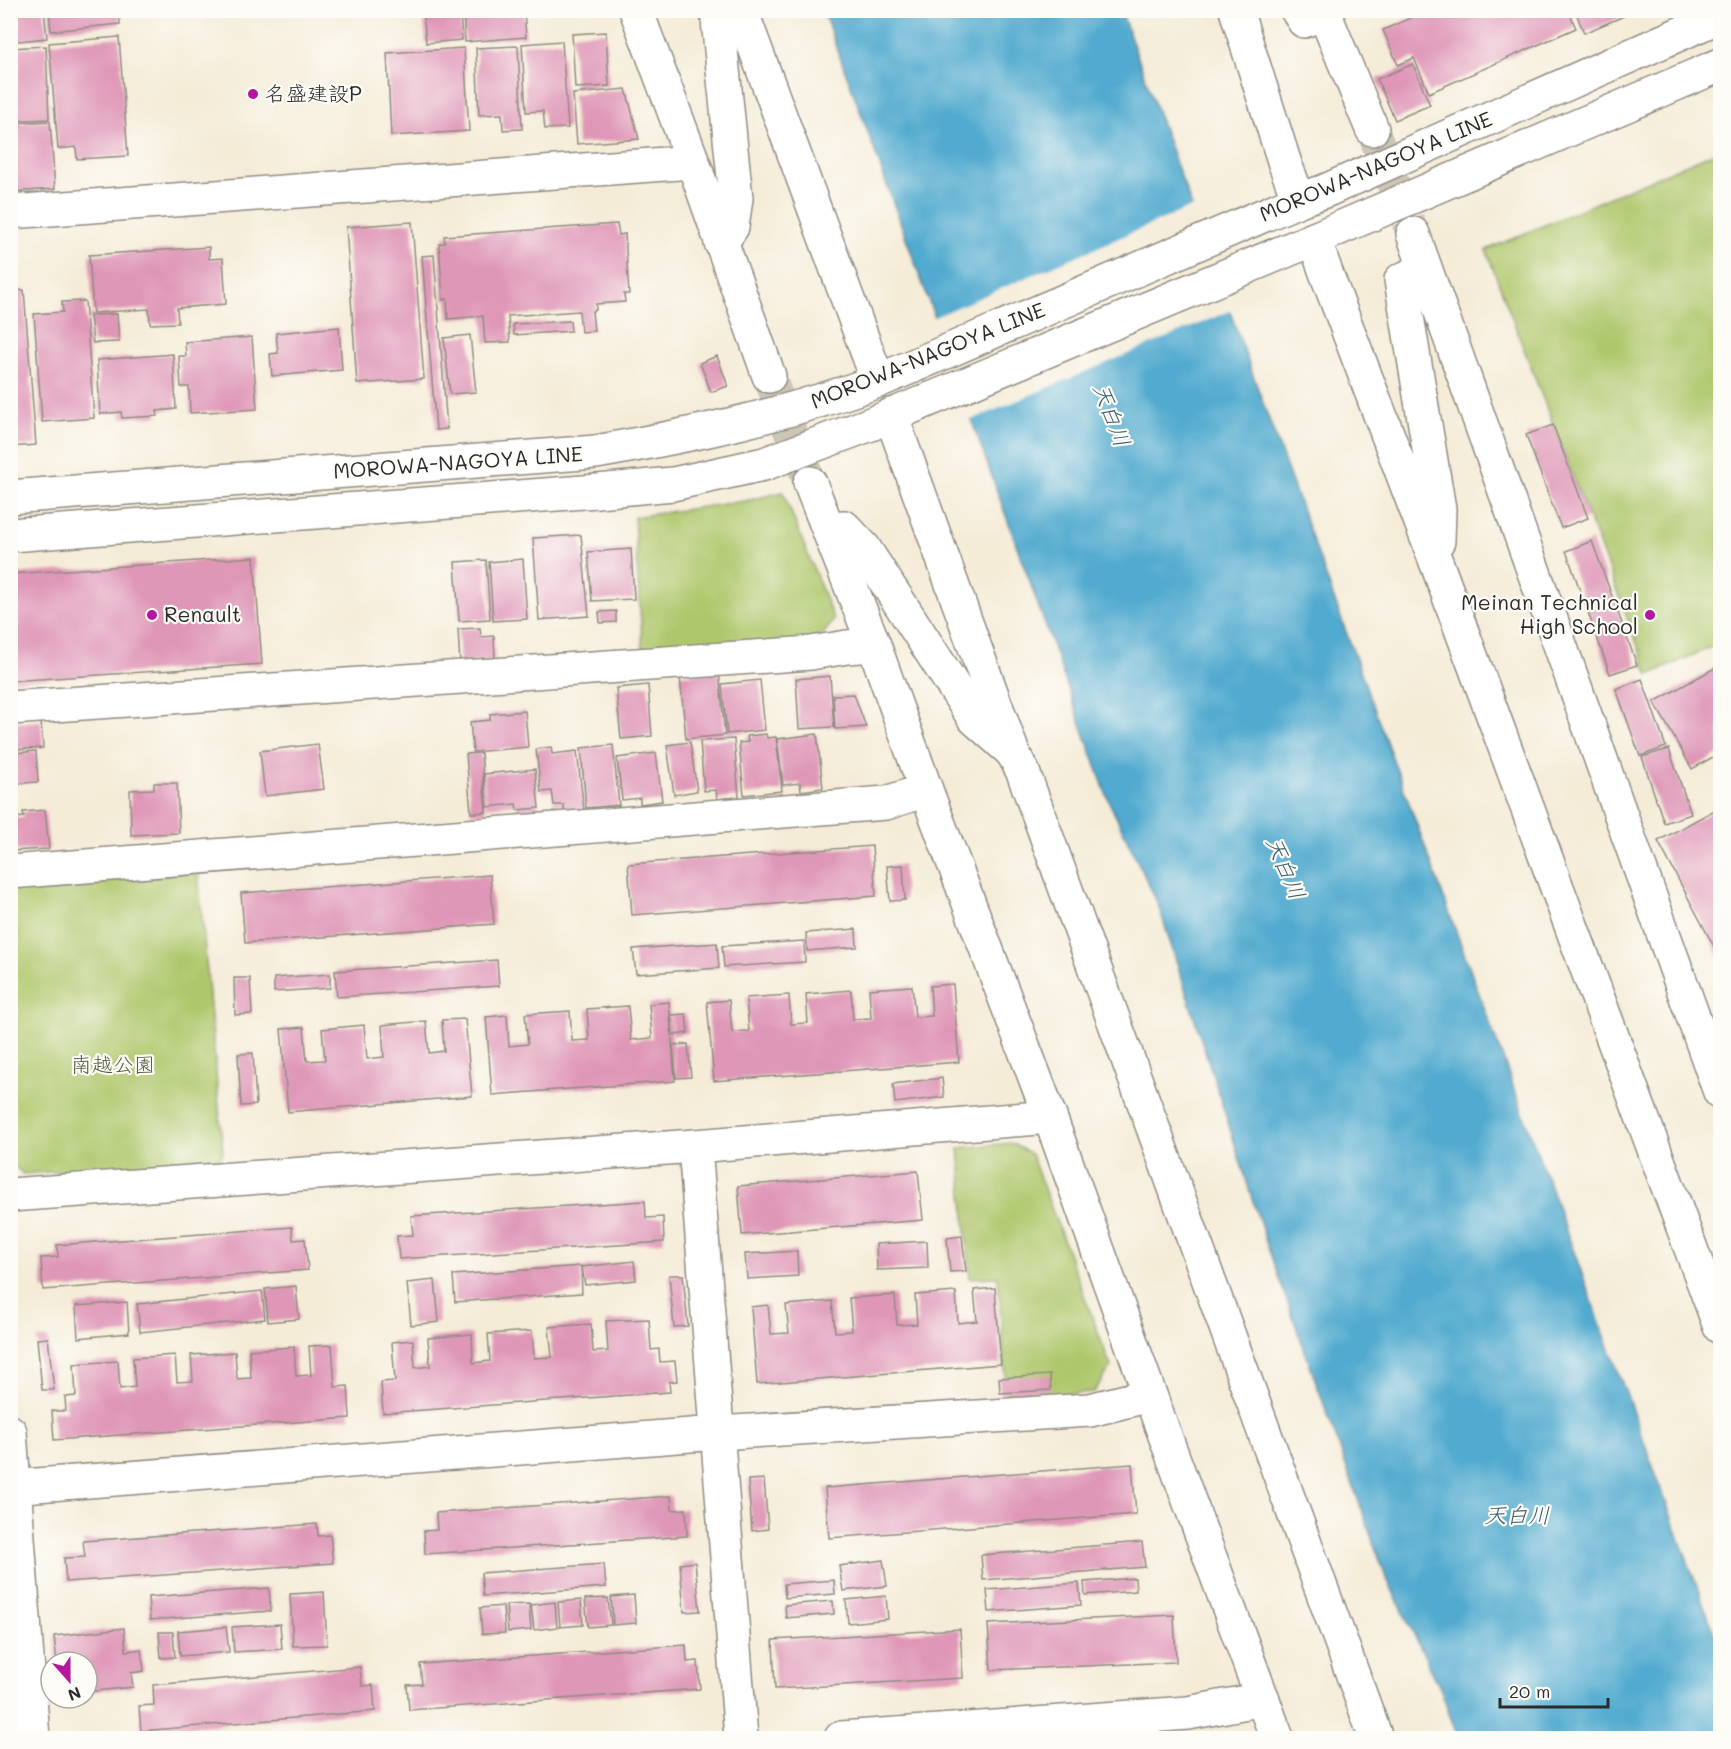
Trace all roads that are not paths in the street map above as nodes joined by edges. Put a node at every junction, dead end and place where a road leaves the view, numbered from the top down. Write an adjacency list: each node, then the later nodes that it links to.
1 (636, 10): 9 (street)
2 (717, 10): 14 (street)
3 (741, 10): 17 (street)
4 (1236, 10): 10 (street)
5 (1318, 11): 8 (street)
6 (1720, 16): 10 (street, MOROWA-NAGOYA LINE)
7 (1720, 65): 13 (street, MOROWA-NAGOYA LINE)
8 (1372, 129)
9 (693, 162): 11 (street); 14 (street)
10 (1293, 203): 17 (street, MOROWA-NAGOYA LINE)
11 (10, 212)
12 (1413, 234): 15 (street)
13 (1308, 241): 18 (street, MOROWA-NAGOYA LINE); 23 (street)
14 (721, 243): 16 (street)
15 (1425, 269): 23 (street); 29 (street)
16 (769, 376)
17 (884, 378): 20 (street, MOROWA-NAGOYA LINE)
18 (898, 412): 22 (street, MOROWA-NAGOYA LINE); 26 (street)
19 (810, 483): 21 (street)
20 (10, 497)
21 (828, 528): 24 (street); 26 (street)
22 (10, 535)
23 (1438, 567): 33 (street)
24 (874, 645): 25 (street); 27 (street)
25 (10, 708)
26 (1013, 753): 43 (street)
27 (926, 790): 28 (street); 30 (street)
28 (10, 872)
29 (1720, 1092)
30 (1050, 1117): 31 (street); 34 (street)
31 (695, 1146): 32 (street); 36 (street)
32 (10, 1195)
33 (1720, 1327)
34 (1150, 1395): 36 (street); 38 (street)
35 (10, 1432): 37 (street)
36 (717, 1433): 37 (street); 40 (street)
37 (13, 1487): 39 (street)
38 (1263, 1699): 41 (street); 42 (street)
39 (33, 1738)
40 (741, 1738)
41 (841, 1738)
42 (1277, 1738)
43 (1376, 1738)

